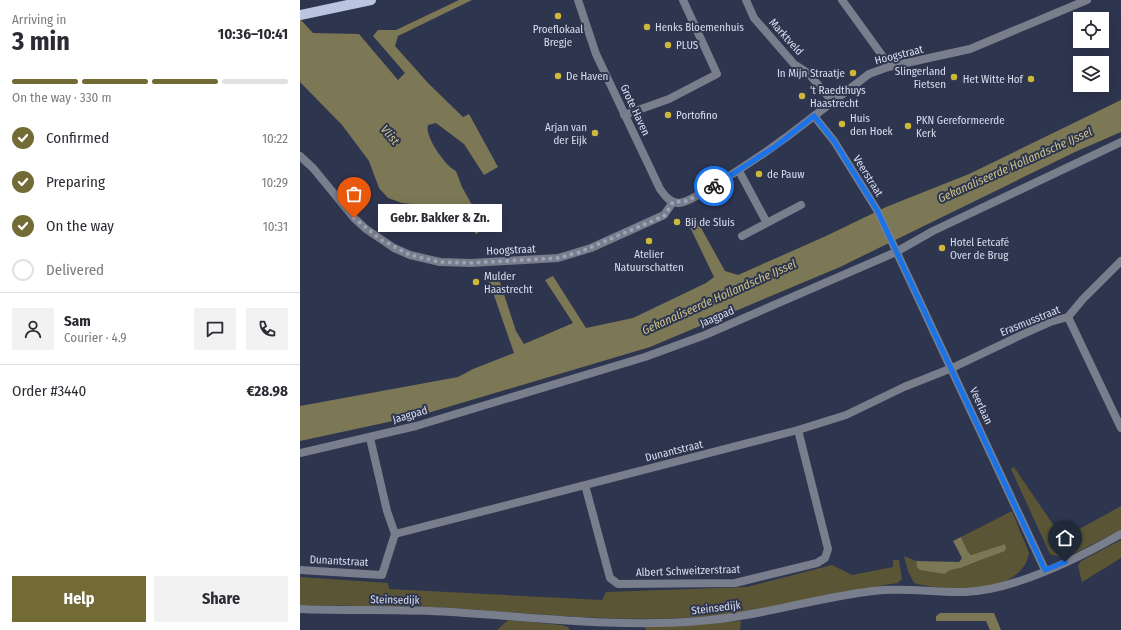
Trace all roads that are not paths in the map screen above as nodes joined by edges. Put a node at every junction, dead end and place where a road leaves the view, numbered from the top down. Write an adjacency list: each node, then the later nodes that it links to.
1 (371, 0): 7 (main road)
2 (578, 0): 10 (street, Grote Haven)
3 (683, 0): 10 (street)
4 (746, 0): 9 (street, Marktveld)
5 (842, 0): 8 (street)
6 (1087, 0): 8 (street, Hoogstraat)
7 (300, 15)
8 (888, 67): 9 (street, Hoogstraat)
9 (832, 101): 11 (street, Hoogstraat)
10 (624, 115): 15 (street, Grote Haven)
11 (814, 116): 14 (street, Hoogstraat); 19 (street, Veerstraat)
12 (1121, 142): 19 (street, Jaagpad)
13 (300, 156): 15 (street, Hoogstraat)
14 (738, 171): 15 (street, Hoogstraat); 17 (street)
15 (673, 202)
16 (801, 205): 17 (street)
17 (767, 223): 18 (street)
18 (742, 236)
19 (896, 252): 22 (street, Veerlaan); 25 (street, Jaagpad)
20 (1121, 261): 21 (street, Erasmusstraat)
21 (1068, 317): 22 (street, Erasmusstraat); 23 (street)
22 (952, 368): 24 (street, Dunantstraat); 31 (street, Veerlaan)
23 (1121, 428)
24 (798, 430): 27 (street, Dunantstraat); 27 (street, Albert Schweitzerstraat)
25 (370, 438): 26 (street, Jaagpad); 28 (street)
26 (300, 453)
27 (585, 485): 28 (street, Dunantstraat)
28 (395, 534): 30 (street, Dunantstraat)
29 (1121, 534): 31 (street, Steinsedijk)
30 (300, 570)
31 (1045, 570): 32 (street, Steinsedijk)
32 (300, 609)

